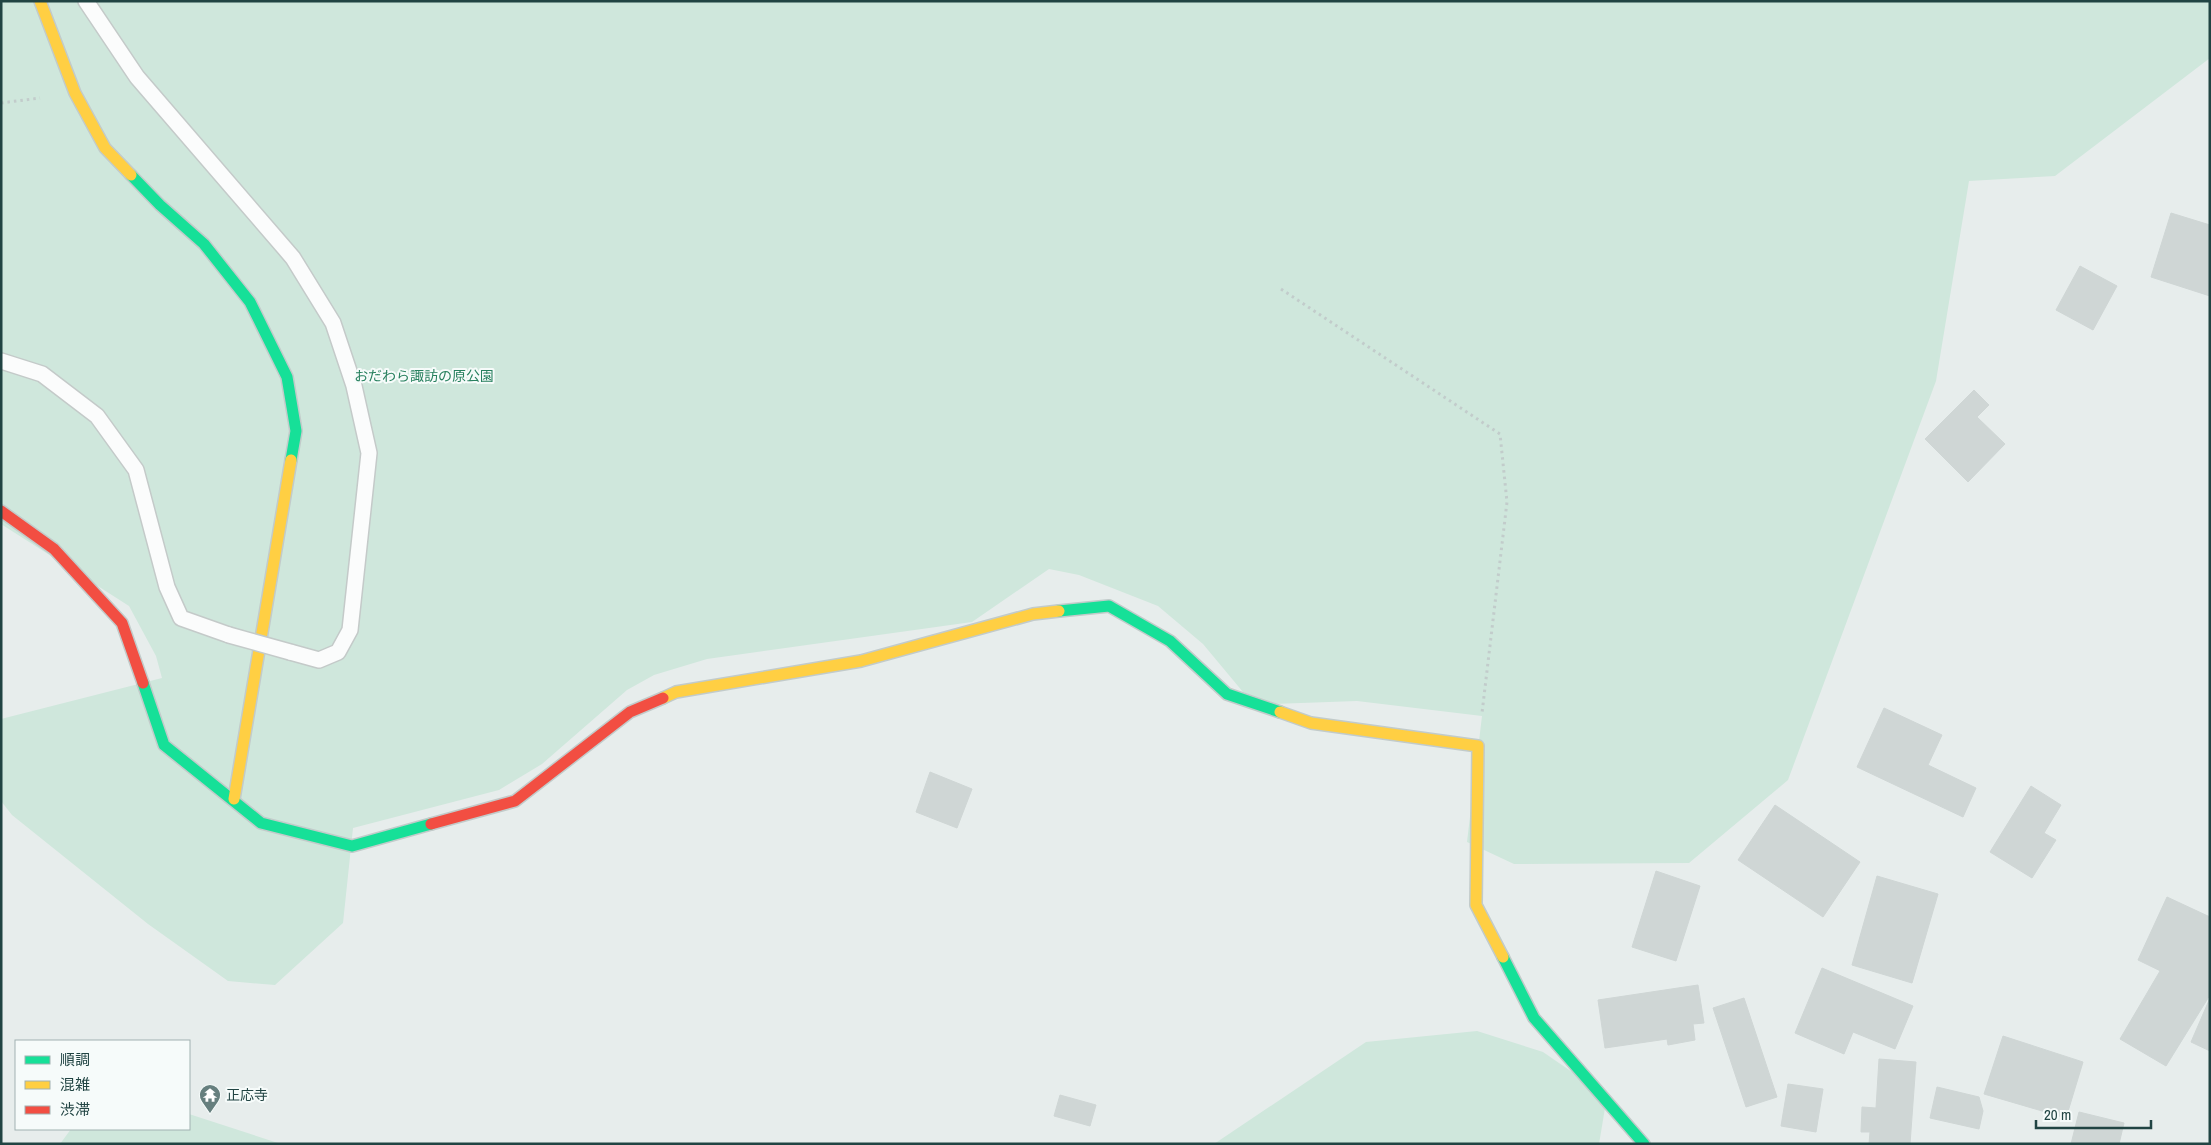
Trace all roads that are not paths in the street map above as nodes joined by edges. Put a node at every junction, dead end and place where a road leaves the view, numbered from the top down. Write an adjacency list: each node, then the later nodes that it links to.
1 (40, 1): 5 (street)
2 (86, 1): 3 (lane, bridge)
3 (1, 361)
4 (1, 511): 5 (street)
5 (234, 799): 6 (street)
6 (1644, 1144)

